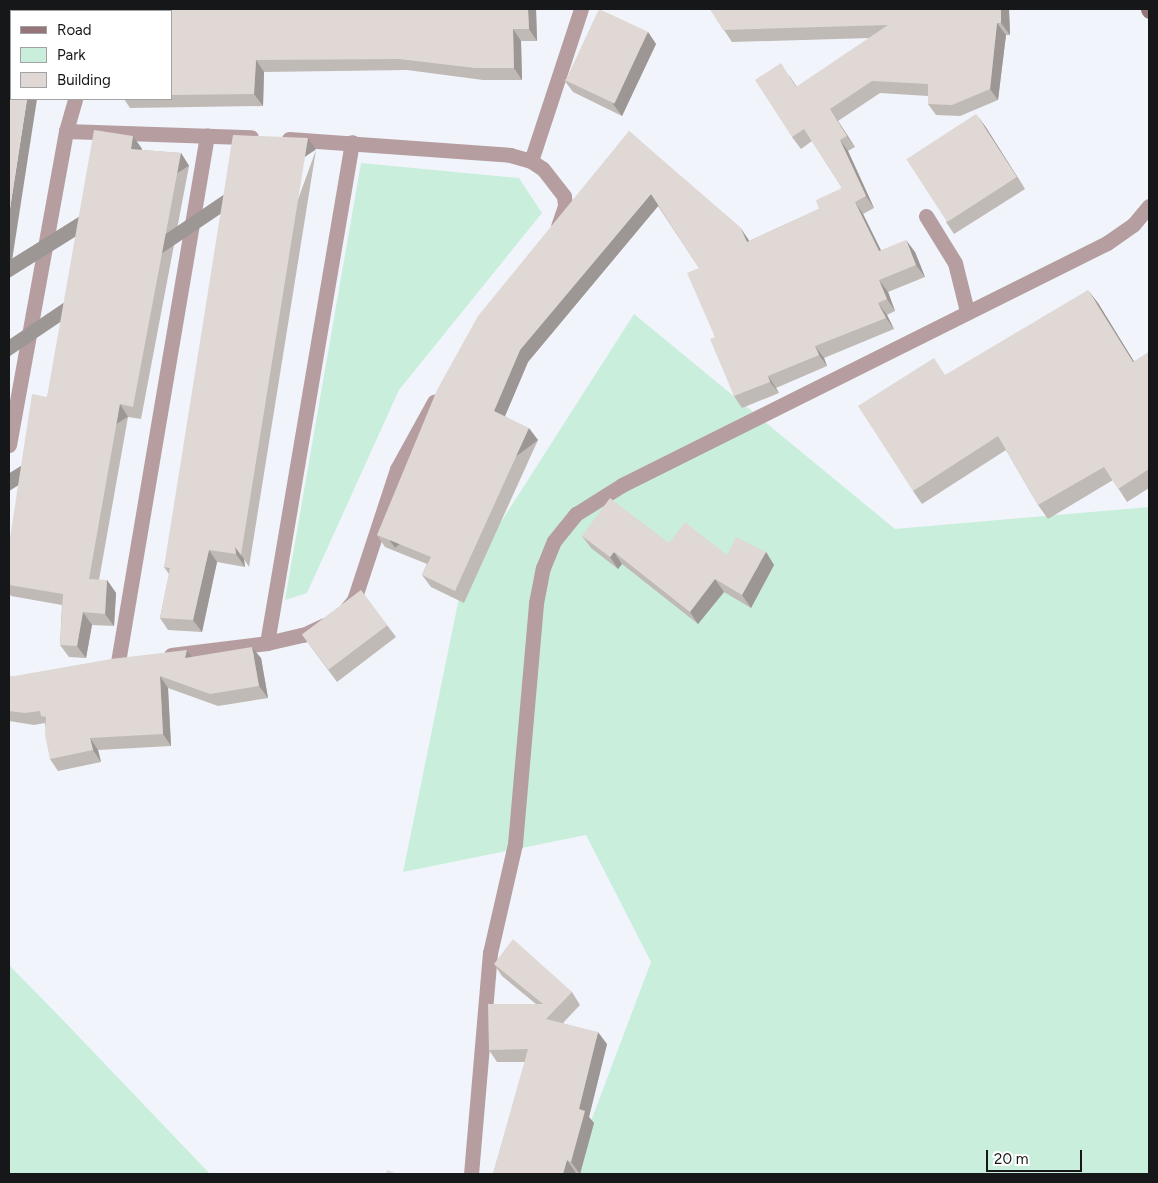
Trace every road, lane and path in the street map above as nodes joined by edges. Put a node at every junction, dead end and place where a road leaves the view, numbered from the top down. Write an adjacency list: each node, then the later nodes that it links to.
1 (581, 9): 6 (street)
2 (75, 100): 3 (street)
3 (66, 131): 4 (street); 12 (street)
4 (207, 135): 5 (street); 16 (street)
5 (352, 142): 6 (street); 13 (street)
6 (531, 161): 9 (street)
7 (1149, 206): 10 (street)
8 (926, 216): 10 (street)
9 (549, 237)
10 (967, 311): 18 (street)
11 (442, 388): 13 (street)
12 (9, 445)
13 (267, 643): 14 (street)
14 (155, 657)
15 (136, 659): 16 (street)
16 (118, 662): 17 (street)
17 (100, 665)
18 (471, 1174)

